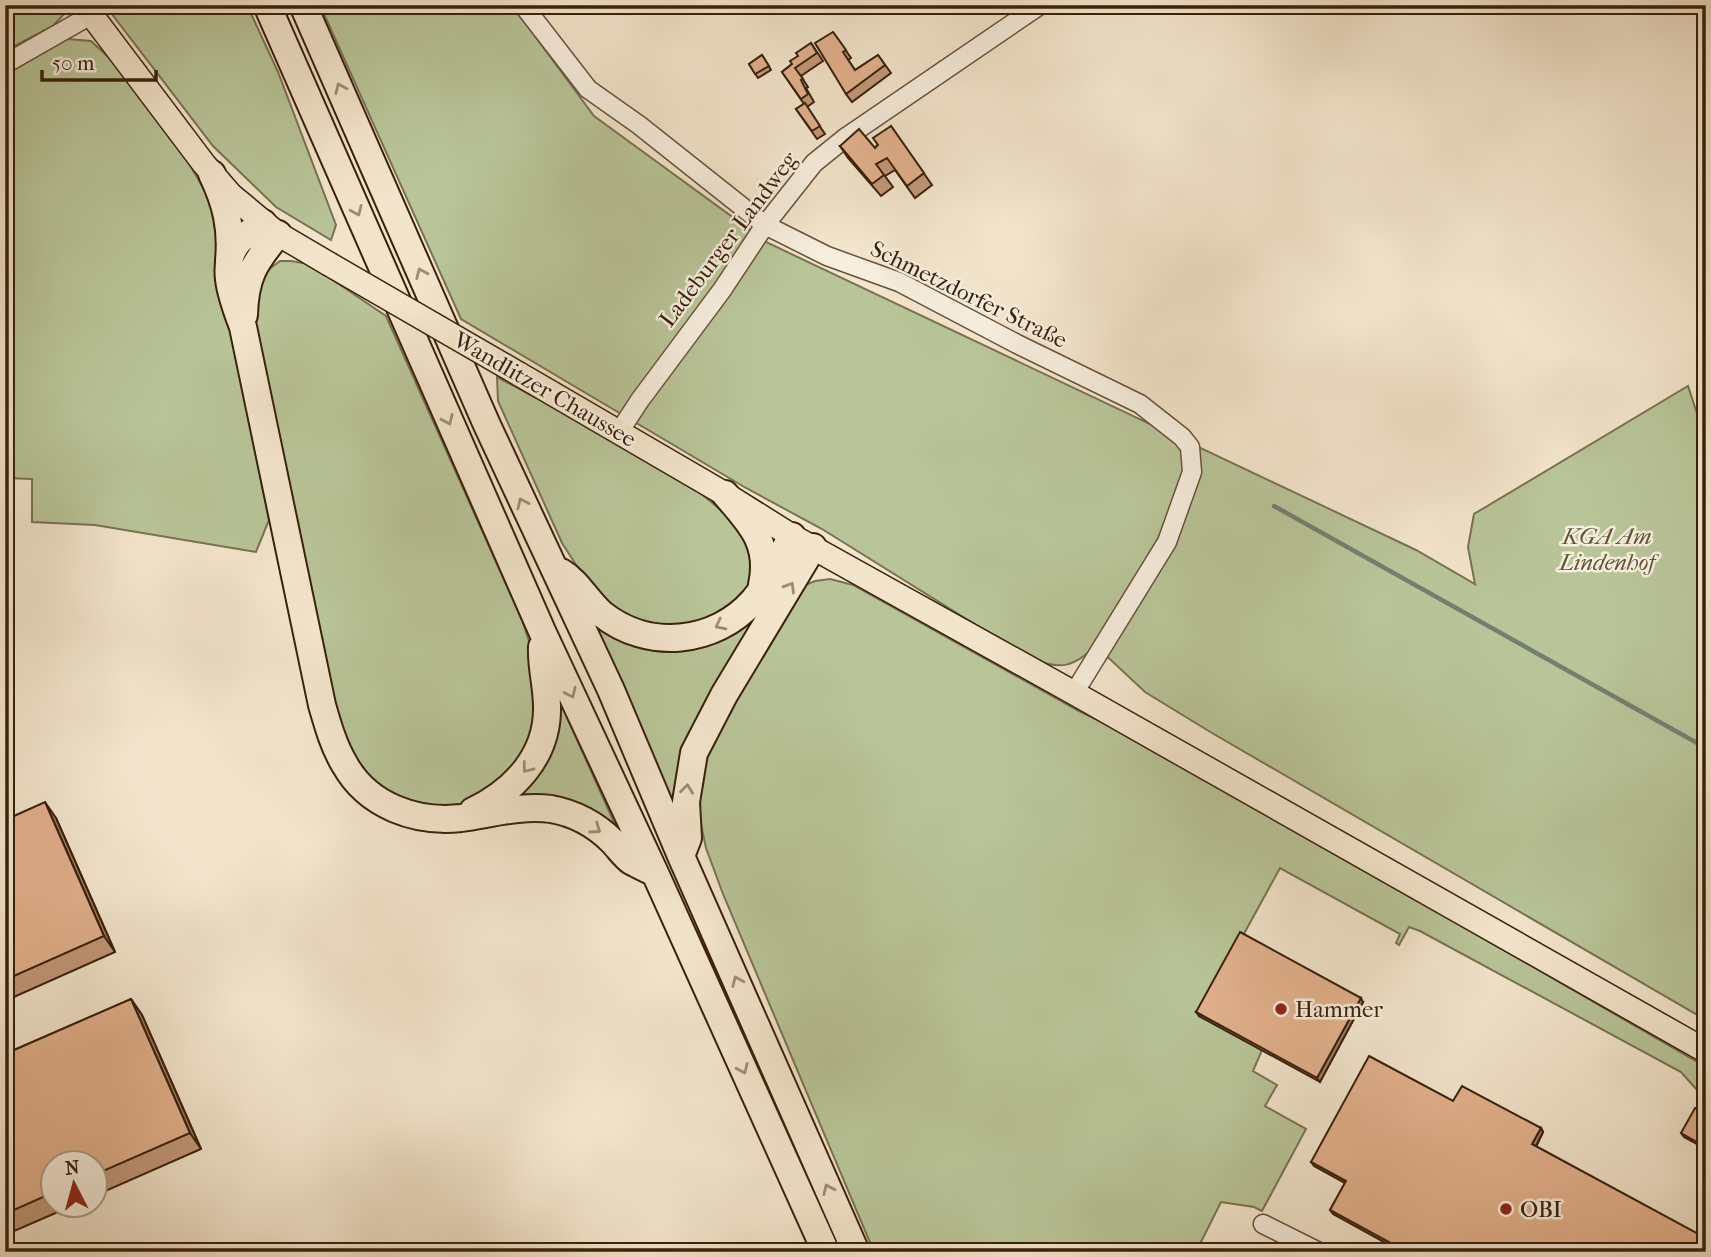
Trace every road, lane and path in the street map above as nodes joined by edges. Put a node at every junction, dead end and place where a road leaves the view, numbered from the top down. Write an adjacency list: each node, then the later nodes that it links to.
1 (267, 5): 17 (highway, one-way to 17)
2 (303, 5): 15 (highway, one-way to 2)
3 (523, 5): 8 (street, Schmetzdorfer Straße)
4 (1040, 5): 8 (street, Ladeburger Landweg)
5 (88, 10): 6 (street); 7 (main road, Wandlitzer Chaussee)
6 (5, 64)
7 (212, 174): 9 (main road, Wandlitzer Chaussee); 10 (highway)
8 (765, 225): 12 (street, Ladeburger Landweg); 18 (street, Schmetzdorfer Straße)
9 (271, 228): 10 (highway); 11 (highway); 12 (main road, Wandlitzer Chaussee, bridge)
10 (229, 264): 11 (highway)
11 (243, 327): 19 (highway)
12 (619, 432): 13 (main road, Wandlitzer Chaussee)
13 (725, 494): 14 (main road, Wandlitzer Chaussee); 16 (highway)
14 (803, 542): 16 (highway); 18 (main road, Wandlitzer Chaussee); 20 (highway, one-way to 14)
15 (551, 565): 16 (highway, one-way to 15); 20 (highway)
16 (758, 594)
17 (542, 631): 19 (highway, one-way to 19); 21 (highway, one-way to 21)
18 (1074, 693): 22 (main road, Wandlitzer Chaussee)
19 (460, 818): 21 (highway, one-way to 21)
20 (681, 856): 25 (highway, one-way to 20)
21 (655, 873): 24 (highway, one-way to 24)
22 (1706, 1051)
23 (1263, 1223): 26 (street)
24 (826, 1252)
25 (856, 1252)
26 (1319, 1252)

